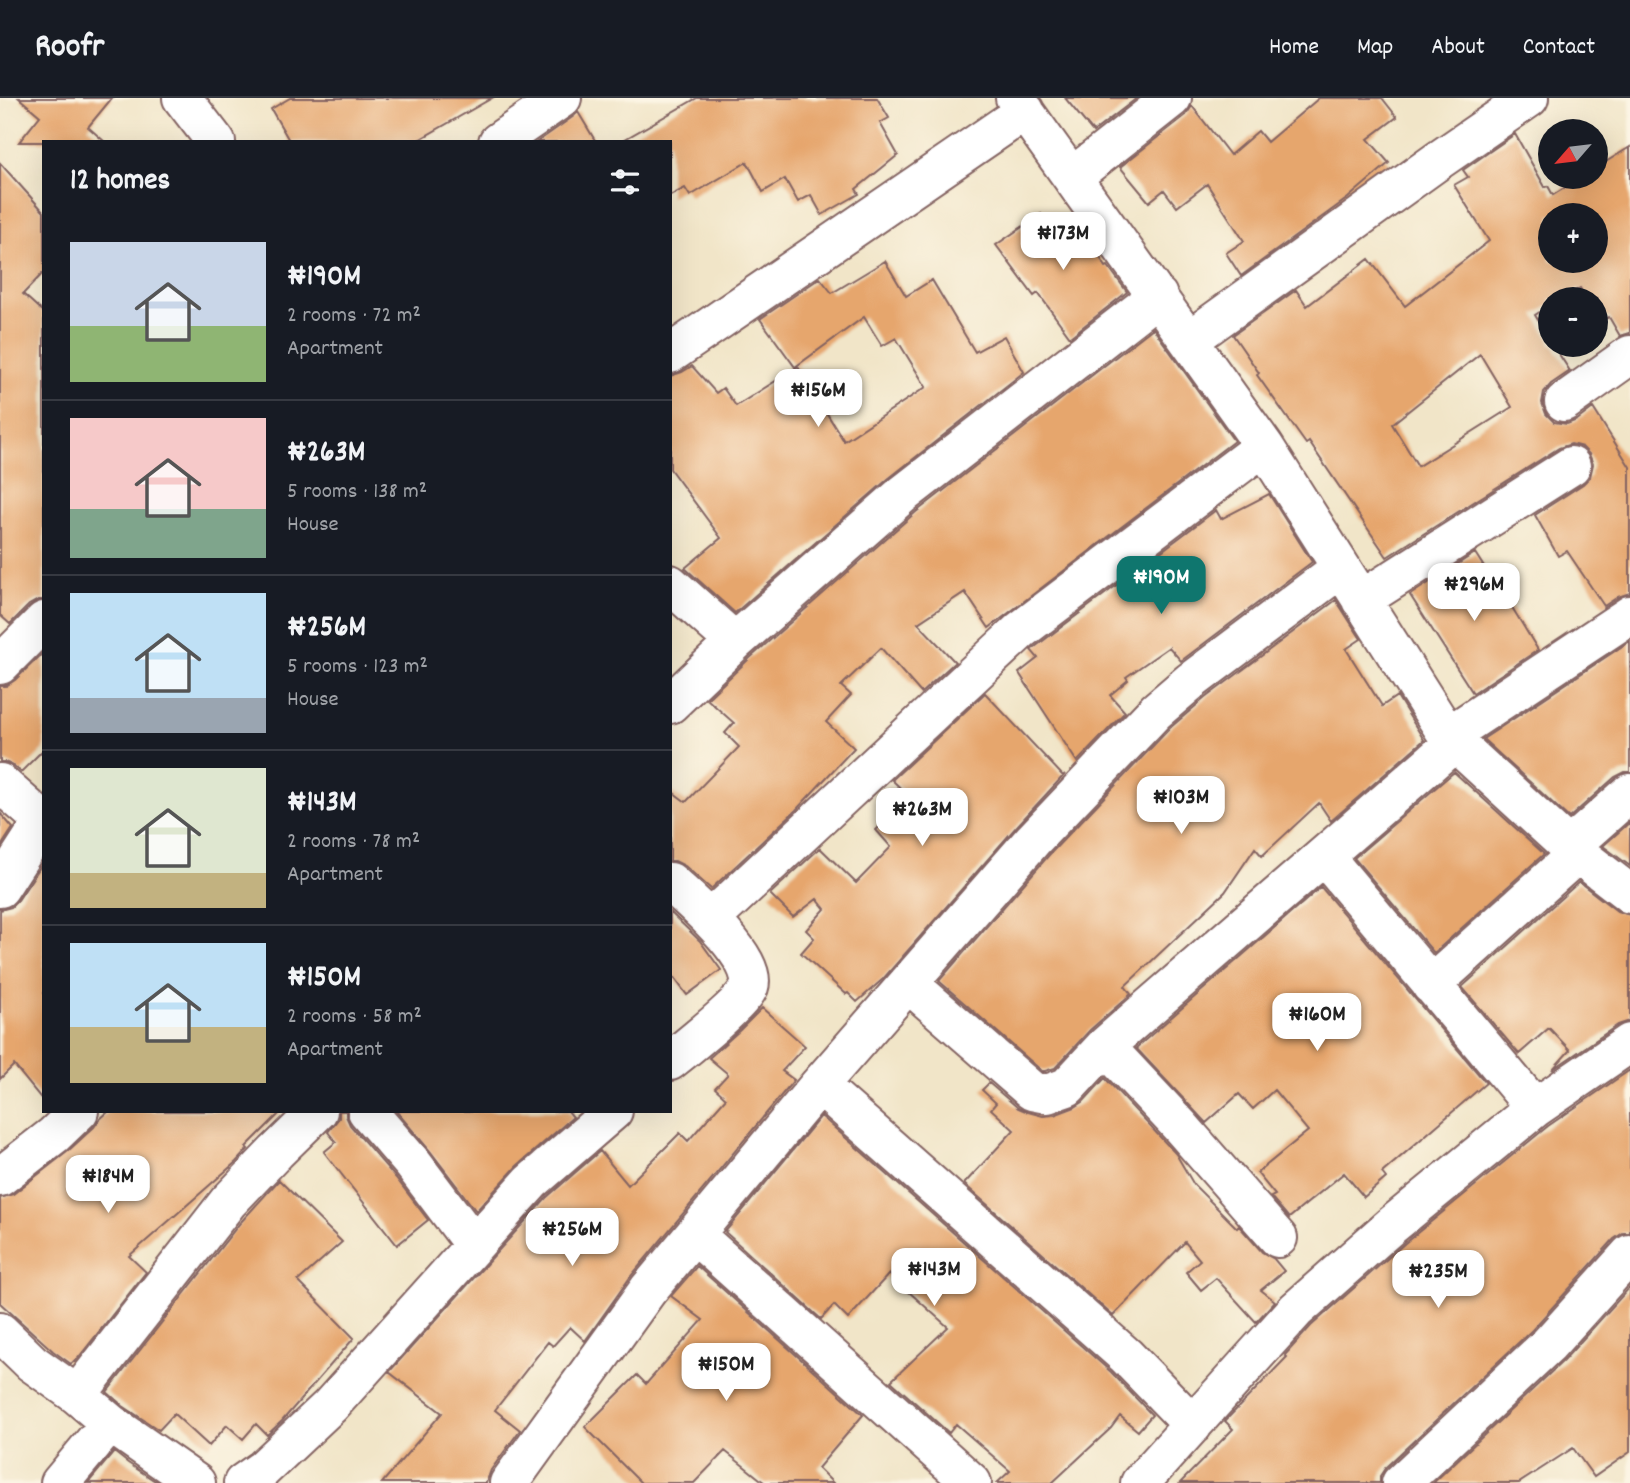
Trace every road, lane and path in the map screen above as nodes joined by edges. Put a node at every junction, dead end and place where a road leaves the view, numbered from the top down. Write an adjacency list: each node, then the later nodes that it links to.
1 (182, 98): 7 (street)
2 (562, 98): 6 (street)
3 (1172, 98): 8 (street)
4 (1529, 98): 10 (street)
5 (1020, 105): 8 (street); 11 (street)
6 (512, 136)
7 (214, 140)
8 (1072, 177): 9 (street)
9 (1158, 296): 10 (street); 21 (street)
10 (1189, 340): 14 (street)
11 (672, 353)
12 (1630, 355): 13 (street)
13 (1564, 402)
14 (1264, 446): 16 (street); 34 (street)
15 (1571, 466): 18 (street)
16 (1341, 568): 18 (street); 35 (street)
17 (672, 586): 21 (street)
18 (1361, 600): 24 (street)
19 (1630, 615): 24 (street)
20 (42, 623): 22 (street)
21 (735, 642): 23 (street)
22 (0, 665)
23 (672, 702)
24 (1451, 739): 29 (street); 30 (street)
25 (0, 783): 27 (street)
26 (1630, 793): 29 (street)
27 (42, 819)
28 (42, 822): 32 (street)
29 (1573, 850): 33 (street); 36 (street)
30 (1324, 856): 36 (street); 38 (street)
31 (672, 883): 34 (street)
32 (0, 888)
33 (1630, 894)
34 (711, 919): 39 (street)
35 (908, 984): 38 (street); 40 (street)
36 (1431, 985): 41 (street)
37 (1630, 1043): 41 (street)
38 (1105, 1046): 48 (street)
39 (672, 1059)
40 (819, 1085): 47 (street); 54 (street)
41 (1535, 1108): 54 (street)
42 (77, 1113): 46 (street)
43 (316, 1113): 52 (street)
44 (369, 1113): 49 (street)
45 (611, 1113): 49 (street)
46 (0, 1177)
47 (695, 1235): 58 (street); 59 (street)
48 (1278, 1238)
49 (474, 1245): 57 (street)
50 (1630, 1254): 61 (street)
51 (0, 1332): 52 (street)
52 (77, 1395): 53 (street)
53 (110, 1423): 55 (street); 56 (street)
54 (1193, 1425): 60 (street)
55 (60, 1483)
56 (196, 1483)
57 (243, 1483)
58 (509, 1483)
59 (972, 1483)
60 (1140, 1483)
61 (1401, 1483)

